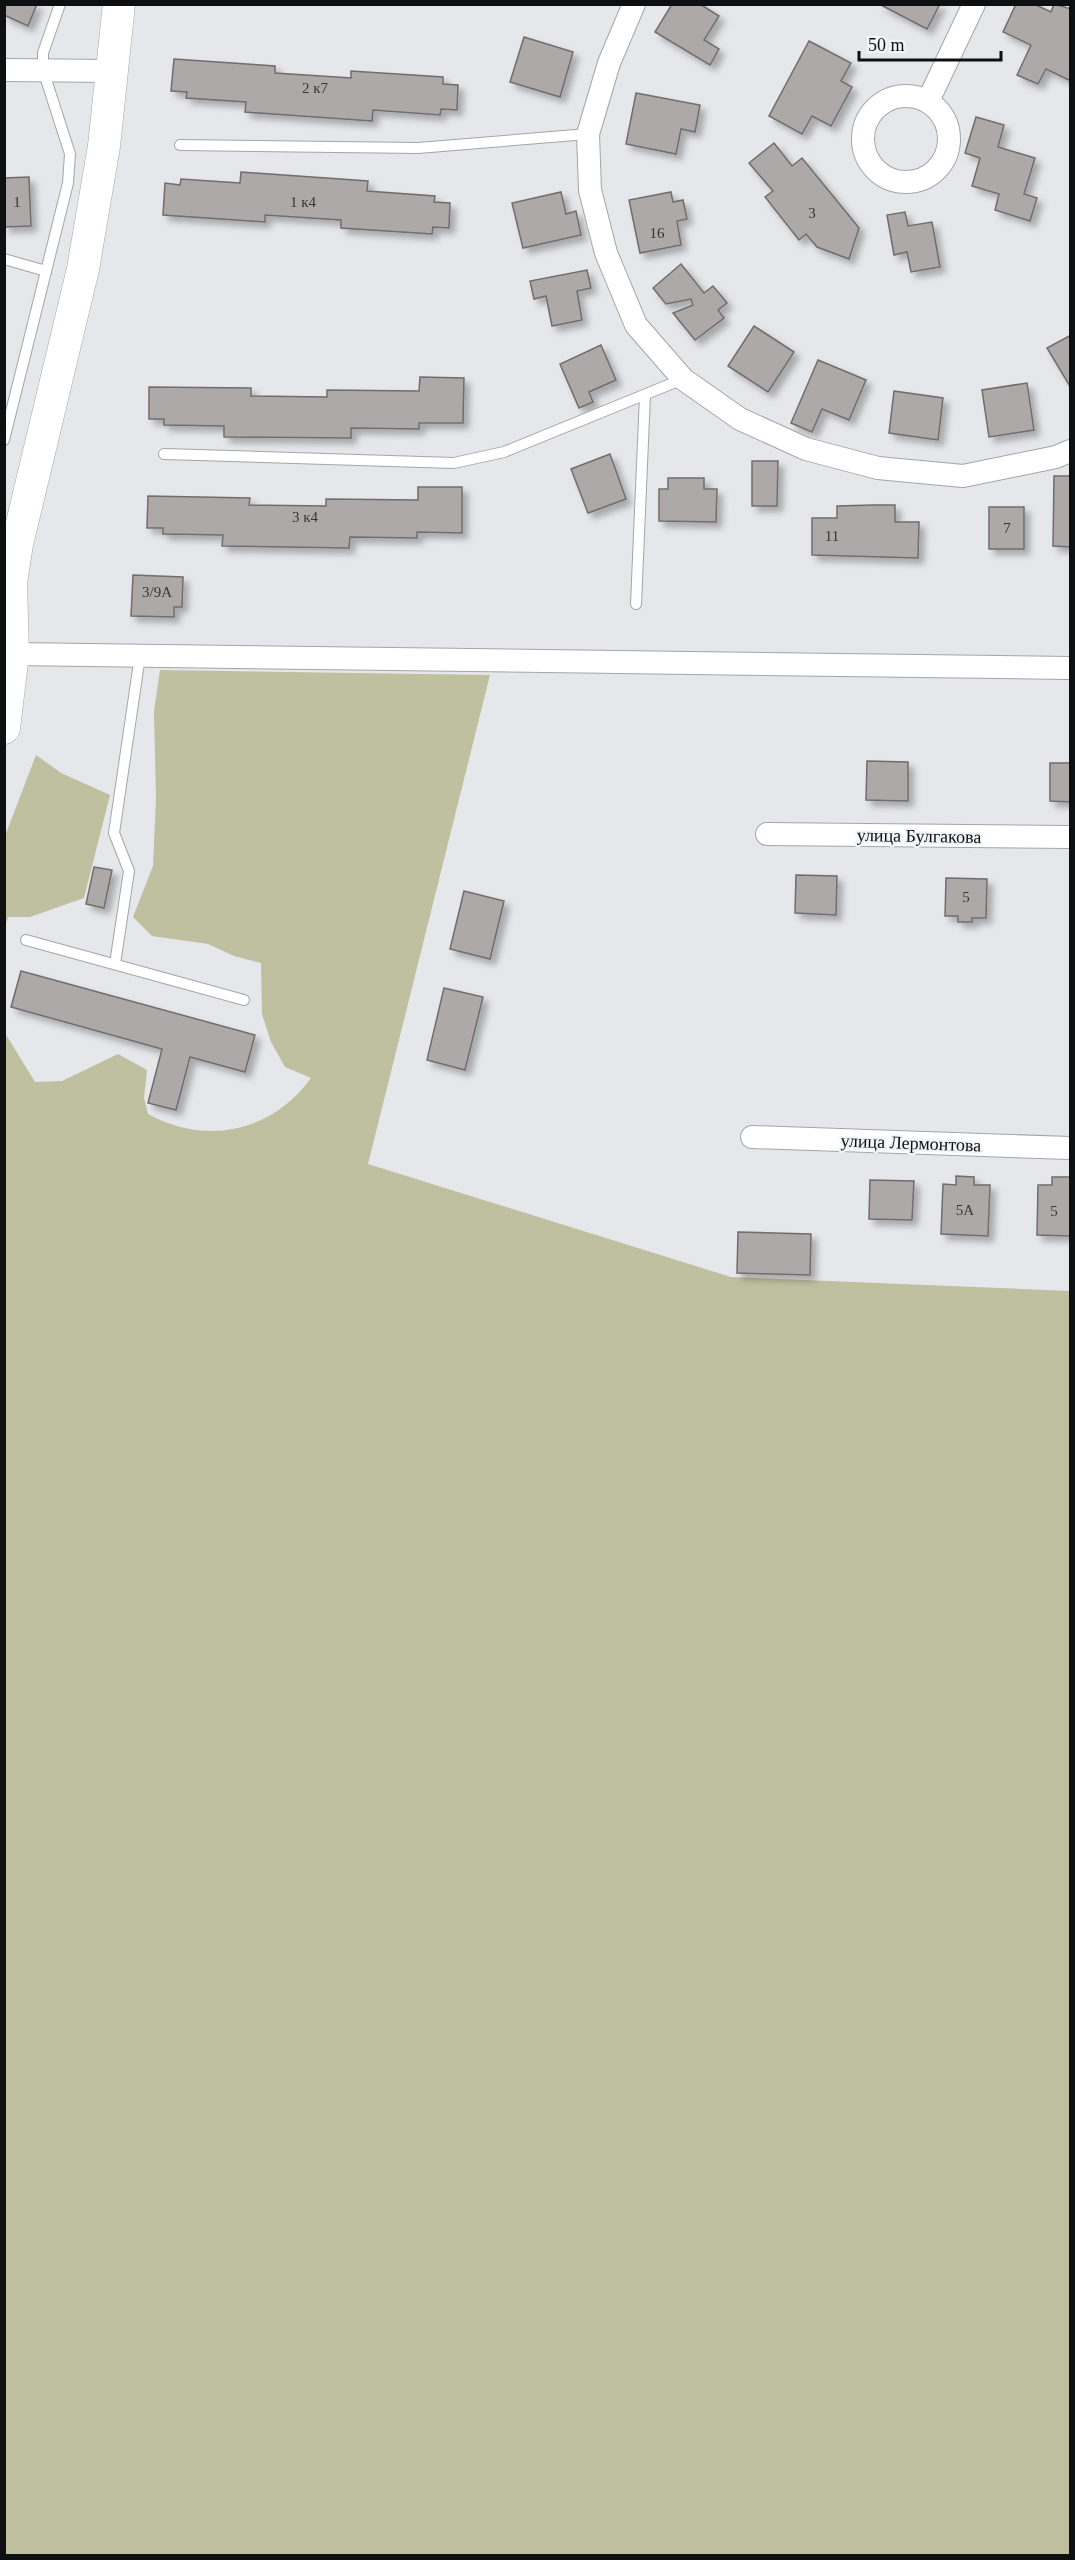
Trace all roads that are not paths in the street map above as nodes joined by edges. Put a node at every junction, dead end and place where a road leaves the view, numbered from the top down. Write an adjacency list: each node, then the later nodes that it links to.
1 (60, 4): 6 (lane)
2 (119, 4): 7 (street)
3 (634, 4): 9 (street)
4 (974, 4): 8 (street)
5 (4, 70): 6 (street)
6 (43, 70): 7 (street); 12 (lane)
7 (114, 71): 19 (street)
8 (928, 100)
9 (588, 134): 10 (lane); 13 (street)
10 (180, 145)
11 (4, 259): 12 (lane)
12 (46, 271): 15 (lane)
13 (683, 379): 14 (lane); 16 (street)
14 (645, 395): 17 (lane); 18 (lane)
15 (4, 440)
16 (1071, 451)
17 (164, 454)
18 (636, 604)
19 (8, 608): 20 (street)
20 (13, 654): 21 (street); 23 (street)
21 (140, 656): 22 (street); 27 (lane)
22 (1071, 668)
23 (4, 728)
24 (767, 834): 25 (street, улица Булгакова)
25 (1071, 837)
26 (26, 940): 27 (lane)
27 (114, 964): 28 (lane)
28 (244, 1000)
29 (752, 1137): 30 (street, улица Лермонтова)
30 (1071, 1148)

